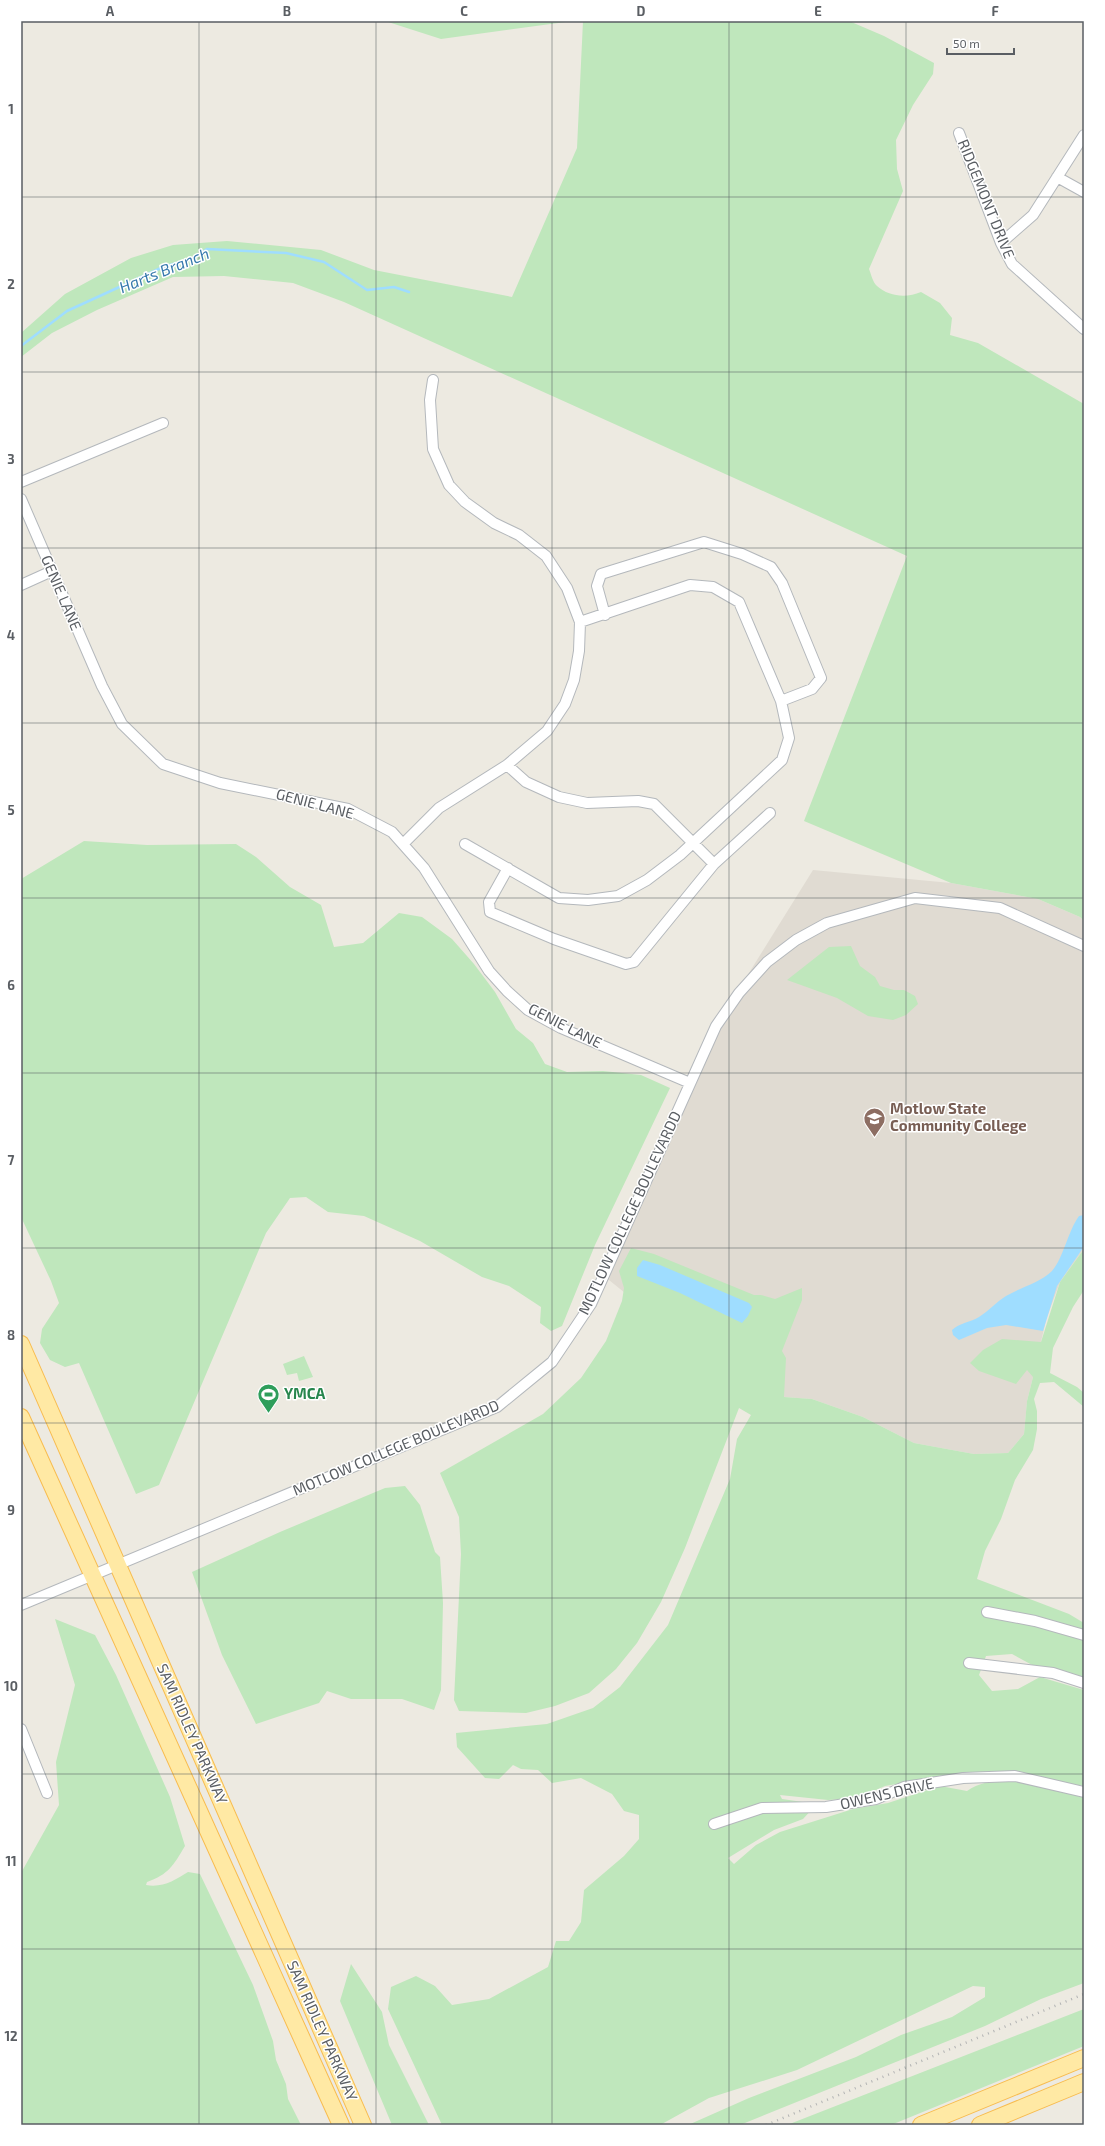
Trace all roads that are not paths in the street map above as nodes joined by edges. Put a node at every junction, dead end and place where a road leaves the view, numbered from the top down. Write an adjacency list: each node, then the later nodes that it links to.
1 (959, 133): 5 (street, RIDGEMONT DRIVE)
2 (1084, 135): 3 (street)
3 (1057, 177): 4 (street); 5 (street)
4 (1084, 192)
5 (1001, 243): 6 (street, RIDGEMONT DRIVE)
6 (1084, 329)
7 (433, 380): 14 (street)
8 (163, 423): 9 (street)
9 (21, 482)
10 (21, 499): 11 (street, GENIE LANE)
11 (52, 571): 12 (street); 19 (street, GENIE LANE)
12 (21, 585)
13 (605, 615): 14 (street); 15 (street); 15 (street)
14 (580, 622): 16 (street)
15 (781, 701): 18 (street)
16 (507, 765): 18 (street); 19 (street)
17 (770, 813): 21 (street)
18 (692, 843): 21 (street); 22 (street)
19 (403, 844): 24 (street, GENIE LANE)
20 (465, 844): 22 (street)
21 (714, 864): 22 (street)
22 (508, 868)
23 (1084, 946): 24 (street, MOTLOW COLLEGE BOULEVARDD)
24 (690, 1083): 27 (street, MOTLOW COLLEGE BOULEVARDD)
25 (21, 1344): 27 (main road, SAM RIDLEY PARKWAY)
26 (21, 1417): 28 (main road, SAM RIDLEY PARKWAY)
27 (118, 1566): 28 (street, MOTLOW COLLEGE BOULEVARDD); 41 (main road, SAM RIDLEY PARKWAY)
28 (92, 1576): 29 (street, MOTLOW COLLEGE BOULEVARDD); 40 (main road, SAM RIDLEY PARKWAY)
29 (21, 1605)
30 (987, 1612): 31 (street)
31 (1084, 1635)
32 (969, 1663): 33 (street)
33 (1084, 1683)
34 (21, 1729): 36 (street)
35 (1084, 1792): 37 (street, OWENS DRIVE)
36 (47, 1793)
37 (714, 1824)
38 (1084, 2058): 42 (main road)
39 (1084, 2082): 43 (main road)
40 (341, 2125)
41 (363, 2125)
42 (921, 2125)
43 (980, 2125)

